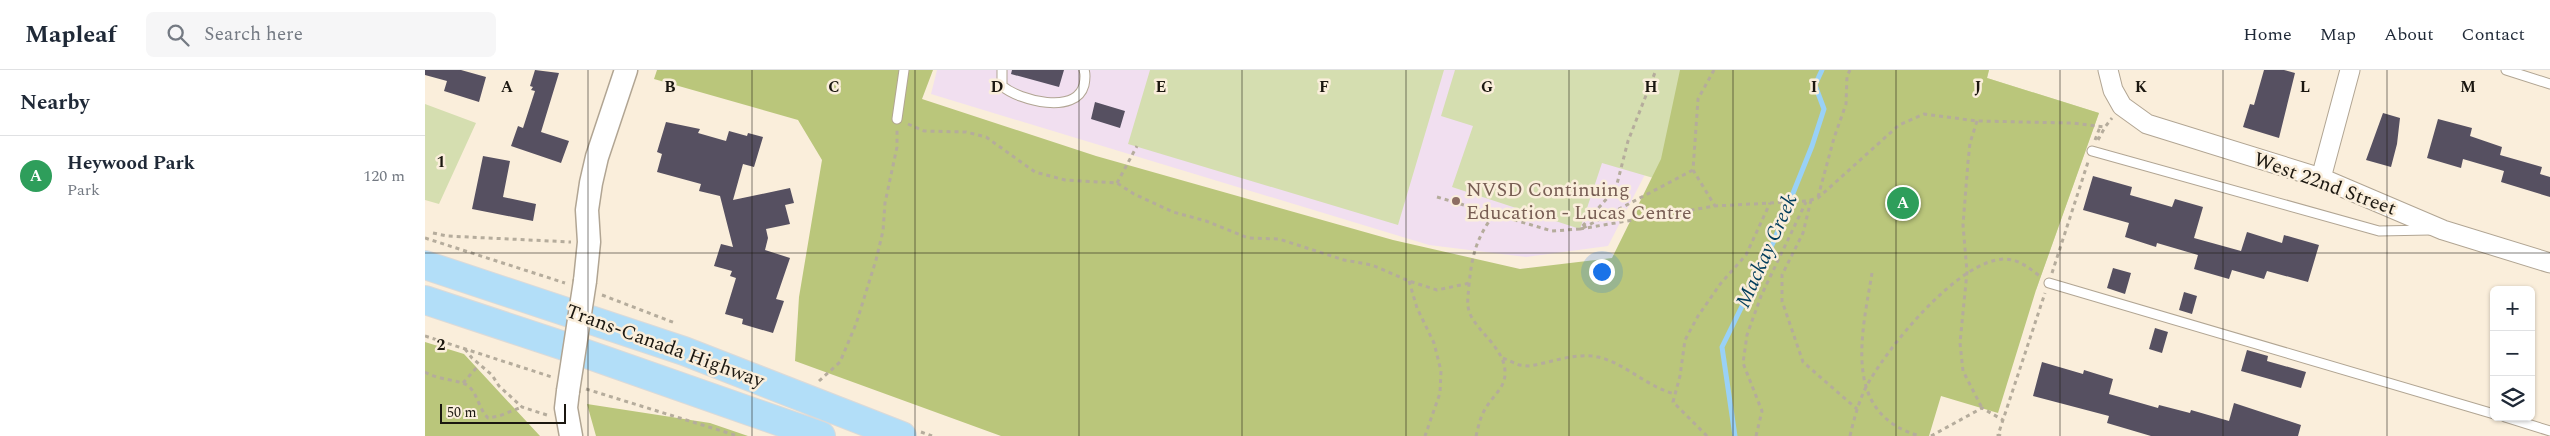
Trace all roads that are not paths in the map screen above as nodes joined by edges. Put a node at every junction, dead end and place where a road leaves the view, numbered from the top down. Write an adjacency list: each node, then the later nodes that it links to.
1 (626, 70): 20 (street, bridge)
2 (904, 70): 9 (lane)
3 (1001, 70): 4 (lane)
4 (1084, 70)
5 (2108, 70): 11 (street, West 22nd Street)
6 (2350, 70): 11 (street)
7 (2506, 70): 8 (lane)
8 (2550, 84)
9 (897, 119)
10 (2092, 151): 12 (lane)
11 (2321, 178): 12 (street, West 22nd Street)
12 (2443, 230): 14 (street, West 22nd Street)
13 (431, 256): 22 (highway, Trans-Canada Highway)
14 (2550, 263)
15 (2049, 283): 17 (lane)
16 (433, 303): 21 (highway, Trans-Canada Highway)
17 (2490, 413)
18 (2519, 421): 19 (lane)
19 (2550, 430)
20 (571, 436)
21 (821, 436)
22 (903, 436)

